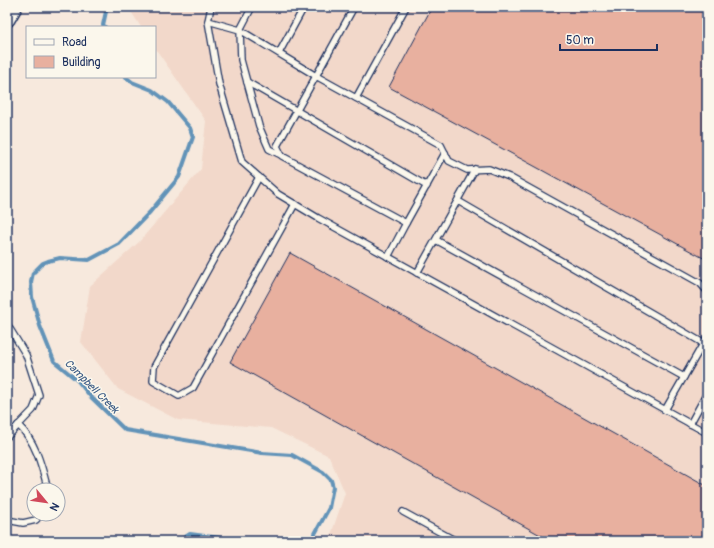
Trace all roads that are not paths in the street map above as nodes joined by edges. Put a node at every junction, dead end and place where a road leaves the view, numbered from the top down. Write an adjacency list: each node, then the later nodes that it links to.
1 (14, 7): 7 (main road)
2 (211, 7): 8 (lane)
3 (252, 7): 9 (lane)
4 (304, 7): 10 (lane)
5 (354, 7): 11 (lane)
6 (406, 7): 13 (lane)
7 (7, 19)
8 (208, 21): 9 (lane); 18 (lane)
9 (240, 30): 10 (lane); 12 (lane)
10 (278, 53): 11 (lane)
11 (316, 76): 13 (lane); 14 (lane)
12 (247, 82): 14 (lane); 16 (lane)
13 (356, 98): 15 (lane)
14 (297, 110): 16 (lane); 19 (lane)
15 (446, 153): 17 (lane); 19 (lane)
16 (282, 156): 22 (lane)
17 (476, 169): 20 (lane); 26 (lane)
18 (259, 177): 21 (lane); 21 (lane)
19 (427, 186): 22 (lane)
20 (458, 200): 23 (lane); 29 (lane)
21 (295, 204): 24 (lane)
22 (406, 223): 24 (lane)
23 (436, 240): 25 (lane); 30 (lane)
24 (388, 257): 25 (lane)
25 (417, 273): 32 (lane)
26 (707, 291)
27 (7, 324): 34 (lane)
28 (707, 337): 29 (lane)
29 (703, 344): 30 (lane)
30 (684, 377): 32 (lane)
31 (707, 393): 33 (lane)
32 (665, 410): 33 (lane)
33 (690, 424): 35 (lane)
34 (18, 425): 36 (lane); 37 (lane)
35 (707, 433)
36 (7, 437)
37 (46, 482)
38 (403, 512): 41 (lane)
39 (7, 520): 40 (lane)
40 (26, 522)
41 (456, 541)

